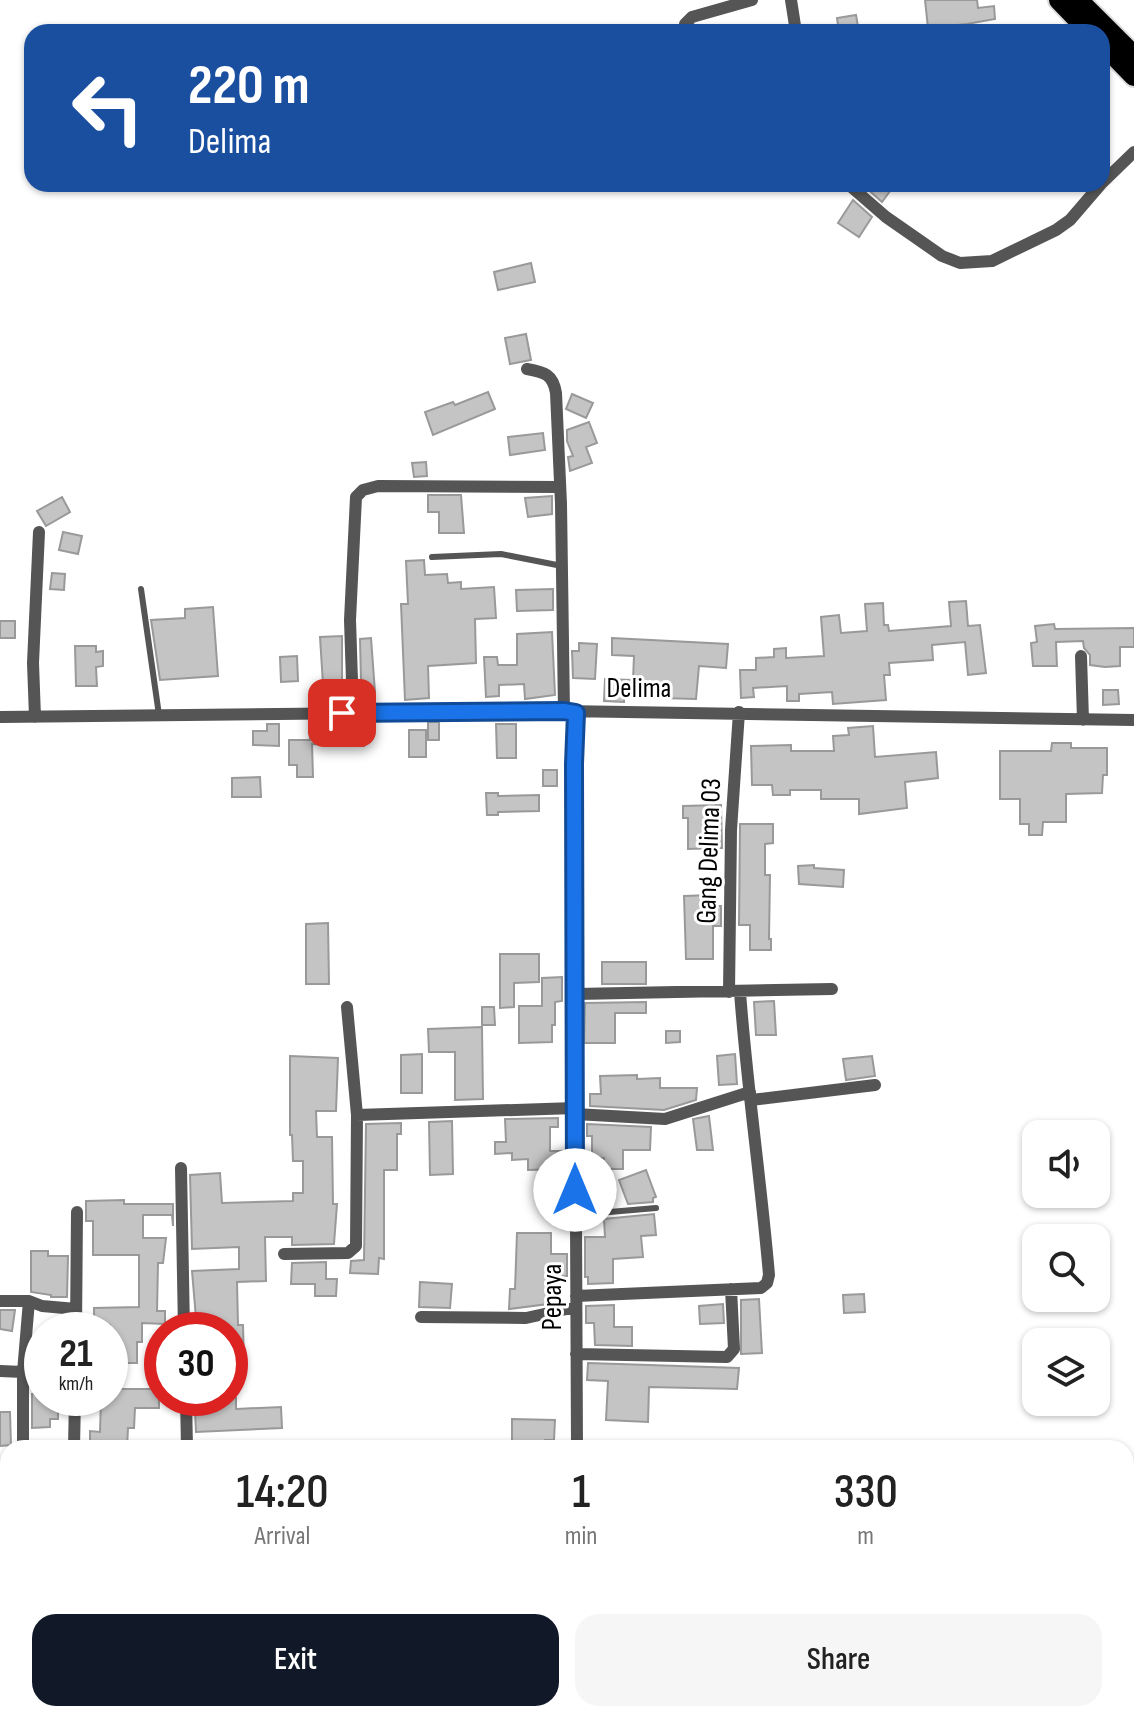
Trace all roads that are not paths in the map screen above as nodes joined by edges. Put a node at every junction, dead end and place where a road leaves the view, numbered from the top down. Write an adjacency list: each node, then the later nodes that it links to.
1 (752, 0): 5 (street)
2 (791, 0): 6 (street)
3 (1059, 0): 7 (main road)
4 (1078, 0): 8 (main road)
5 (685, 24)
6 (795, 24)
7 (1082, 24)
8 (1102, 24)
9 (1110, 32): 11 (main road)
10 (1110, 51): 12 (main road)
11 (1134, 56)
12 (1134, 76)
13 (1134, 152): 14 (street)
14 (1110, 176)
15 (857, 192): 16 (street)
16 (1095, 192)
17 (527, 369): 18 (street, Pepaya)
18 (560, 487): 21 (street, Pepaya); 26 (street)
19 (39, 532): 29 (street)
20 (432, 557): 21 (lane)
21 (562, 566): 24 (street, Pepaya)
22 (141, 589): 27 (lane)
23 (1081, 656): 30 (street)
24 (570, 712): 25 (street, Delima); 26 (street, Delima); 34 (street, Pepaya)
25 (739, 712): 30 (street, Delima); 33 (street, Gang Delima 03)
26 (342, 713): 27 (street, Delima)
27 (159, 715): 29 (street, Delima)
28 (0, 717): 29 (street, Delima)
29 (35, 717)
30 (1083, 720): 31 (street, Delima)
31 (1134, 720)
32 (832, 989): 33 (street)
33 (734, 992): 34 (street); 37 (street, Gang Delima 03)
34 (576, 994): 38 (street, Pepaya)
35 (347, 1007): 39 (street)
36 (875, 1085): 37 (street)
37 (750, 1096): 38 (street); 45 (street, Gang Delima 03)
38 (575, 1111): 39 (street); 43 (street, Pepaya)
39 (357, 1115): 44 (street)
40 (181, 1168): 50 (street)
41 (656, 1208): 43 (lane)
42 (77, 1212): 49 (street)
43 (575, 1215): 48 (street, Pepaya)
44 (284, 1254)
45 (731, 1289): 48 (street); 52 (street)
46 (0, 1301): 47 (street)
47 (29, 1301): 49 (street); 54 (street)
48 (576, 1301): 51 (street); 52 (street, Pepaya)
49 (76, 1309)
50 (184, 1312)
51 (421, 1317)
52 (576, 1354): 60 (street, Pepaya)
53 (0, 1371): 54 (street)
54 (23, 1372): 57 (street)
55 (75, 1416): 58 (street)
56 (186, 1416): 59 (street)
57 (23, 1440)
58 (74, 1440)
59 (187, 1440)
60 (577, 1440)

